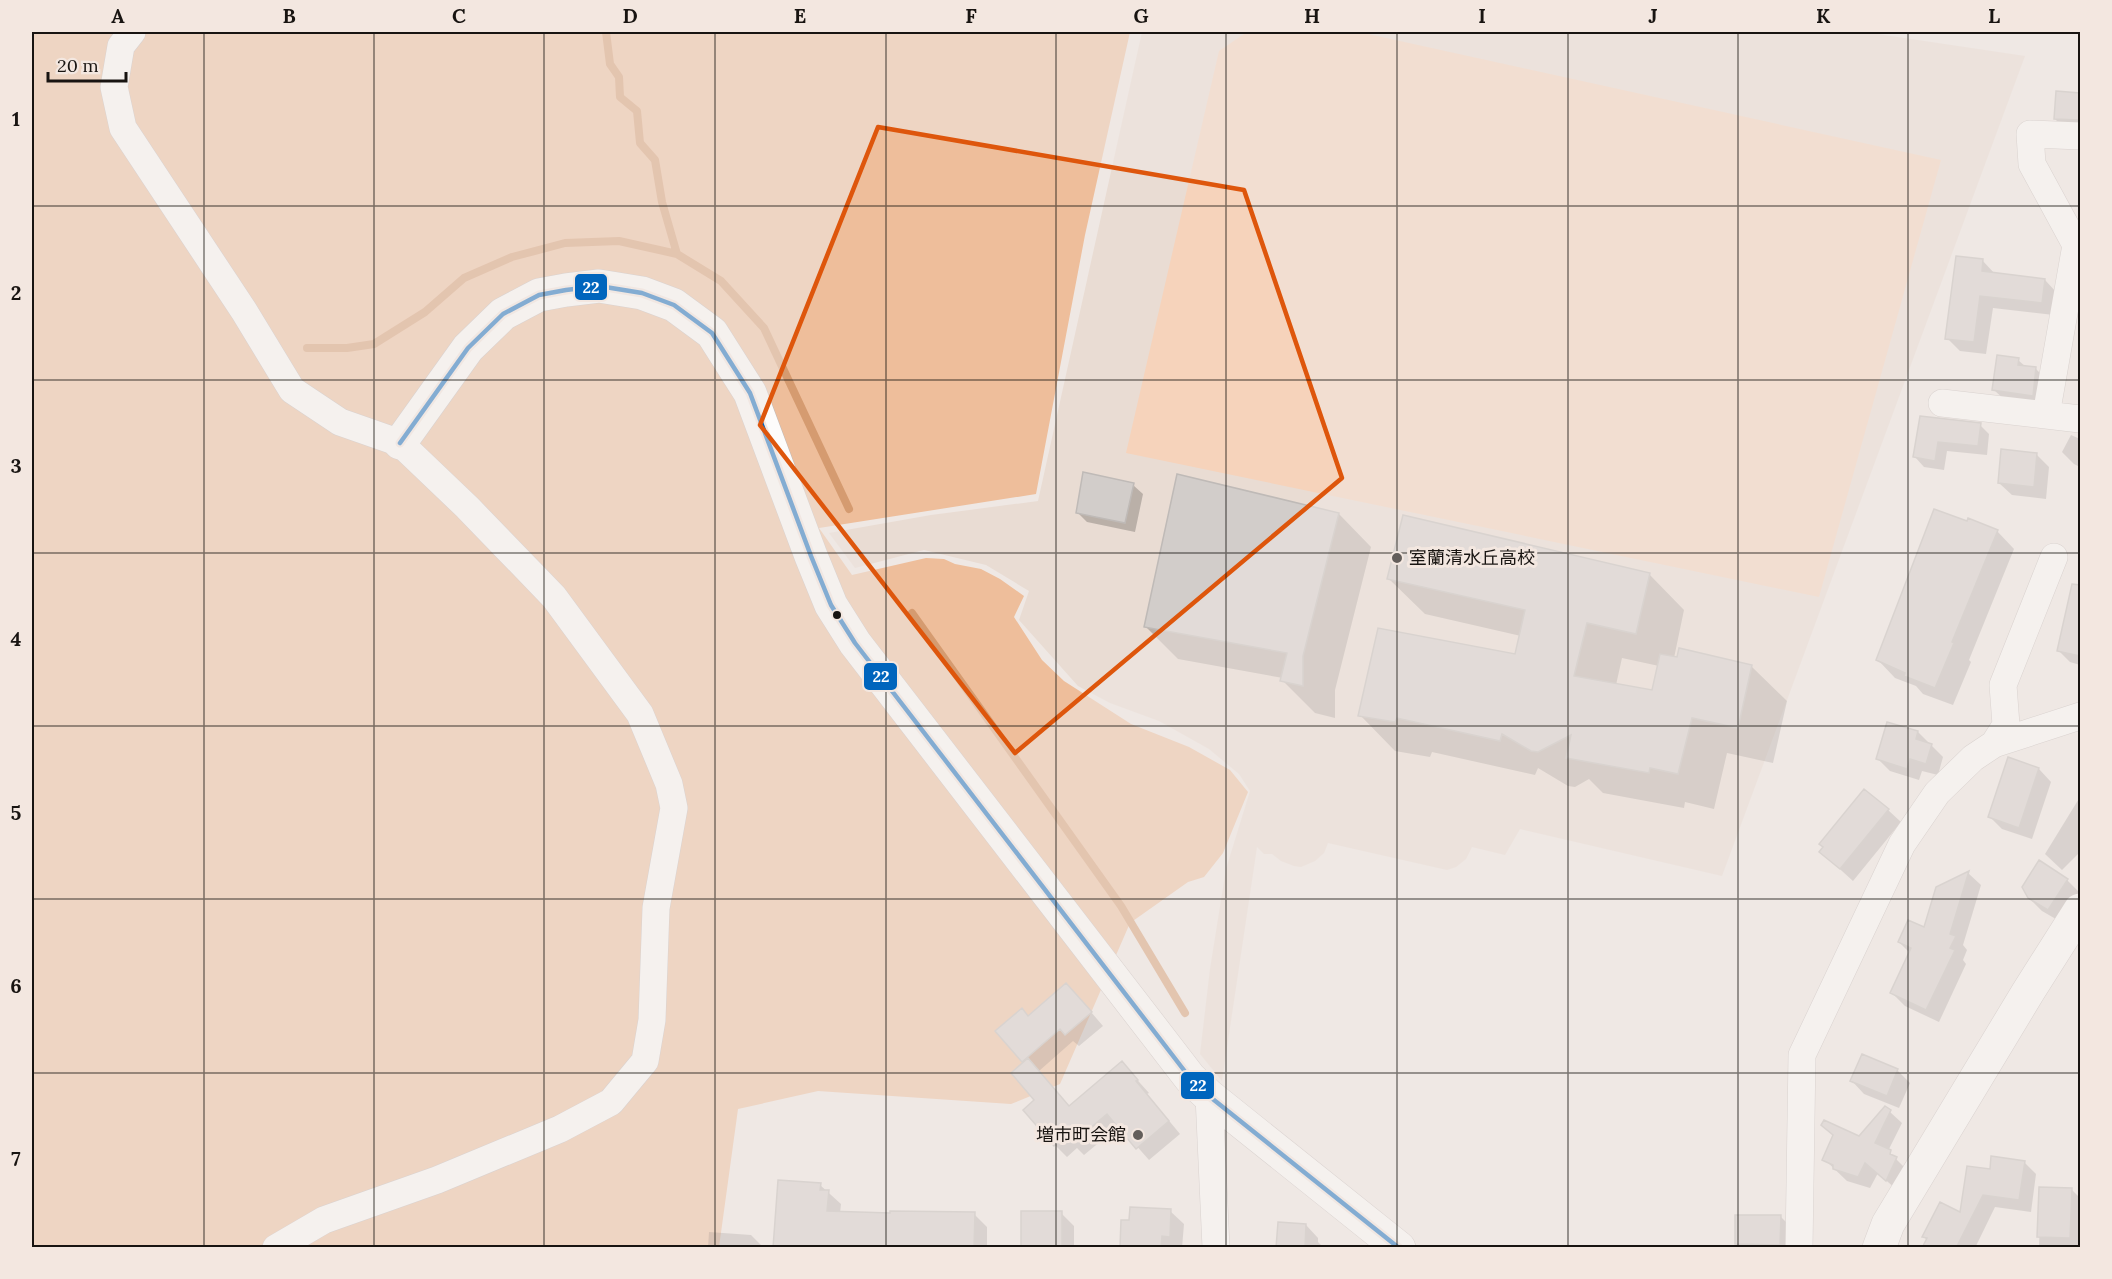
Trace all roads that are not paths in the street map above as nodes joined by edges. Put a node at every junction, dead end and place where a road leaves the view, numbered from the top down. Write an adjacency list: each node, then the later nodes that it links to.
1 (132, 32): 7 (street)
2 (2080, 136): 3 (street)
3 (2078, 246): 5 (street)
4 (1942, 403): 5 (street)
5 (2046, 415): 6 (street)
6 (2080, 419)
7 (400, 443): 12 (street); 13 (street)
8 (2054, 557): 10 (street)
9 (2080, 716): 10 (street)
10 (1994, 744): 16 (street)
11 (2080, 910): 17 (street)
12 (1209, 1095): 14 (street); 15 (street)
13 (276, 1248)
14 (1216, 1248)
15 (1399, 1248)
16 (1799, 1248)
17 (1880, 1248)

